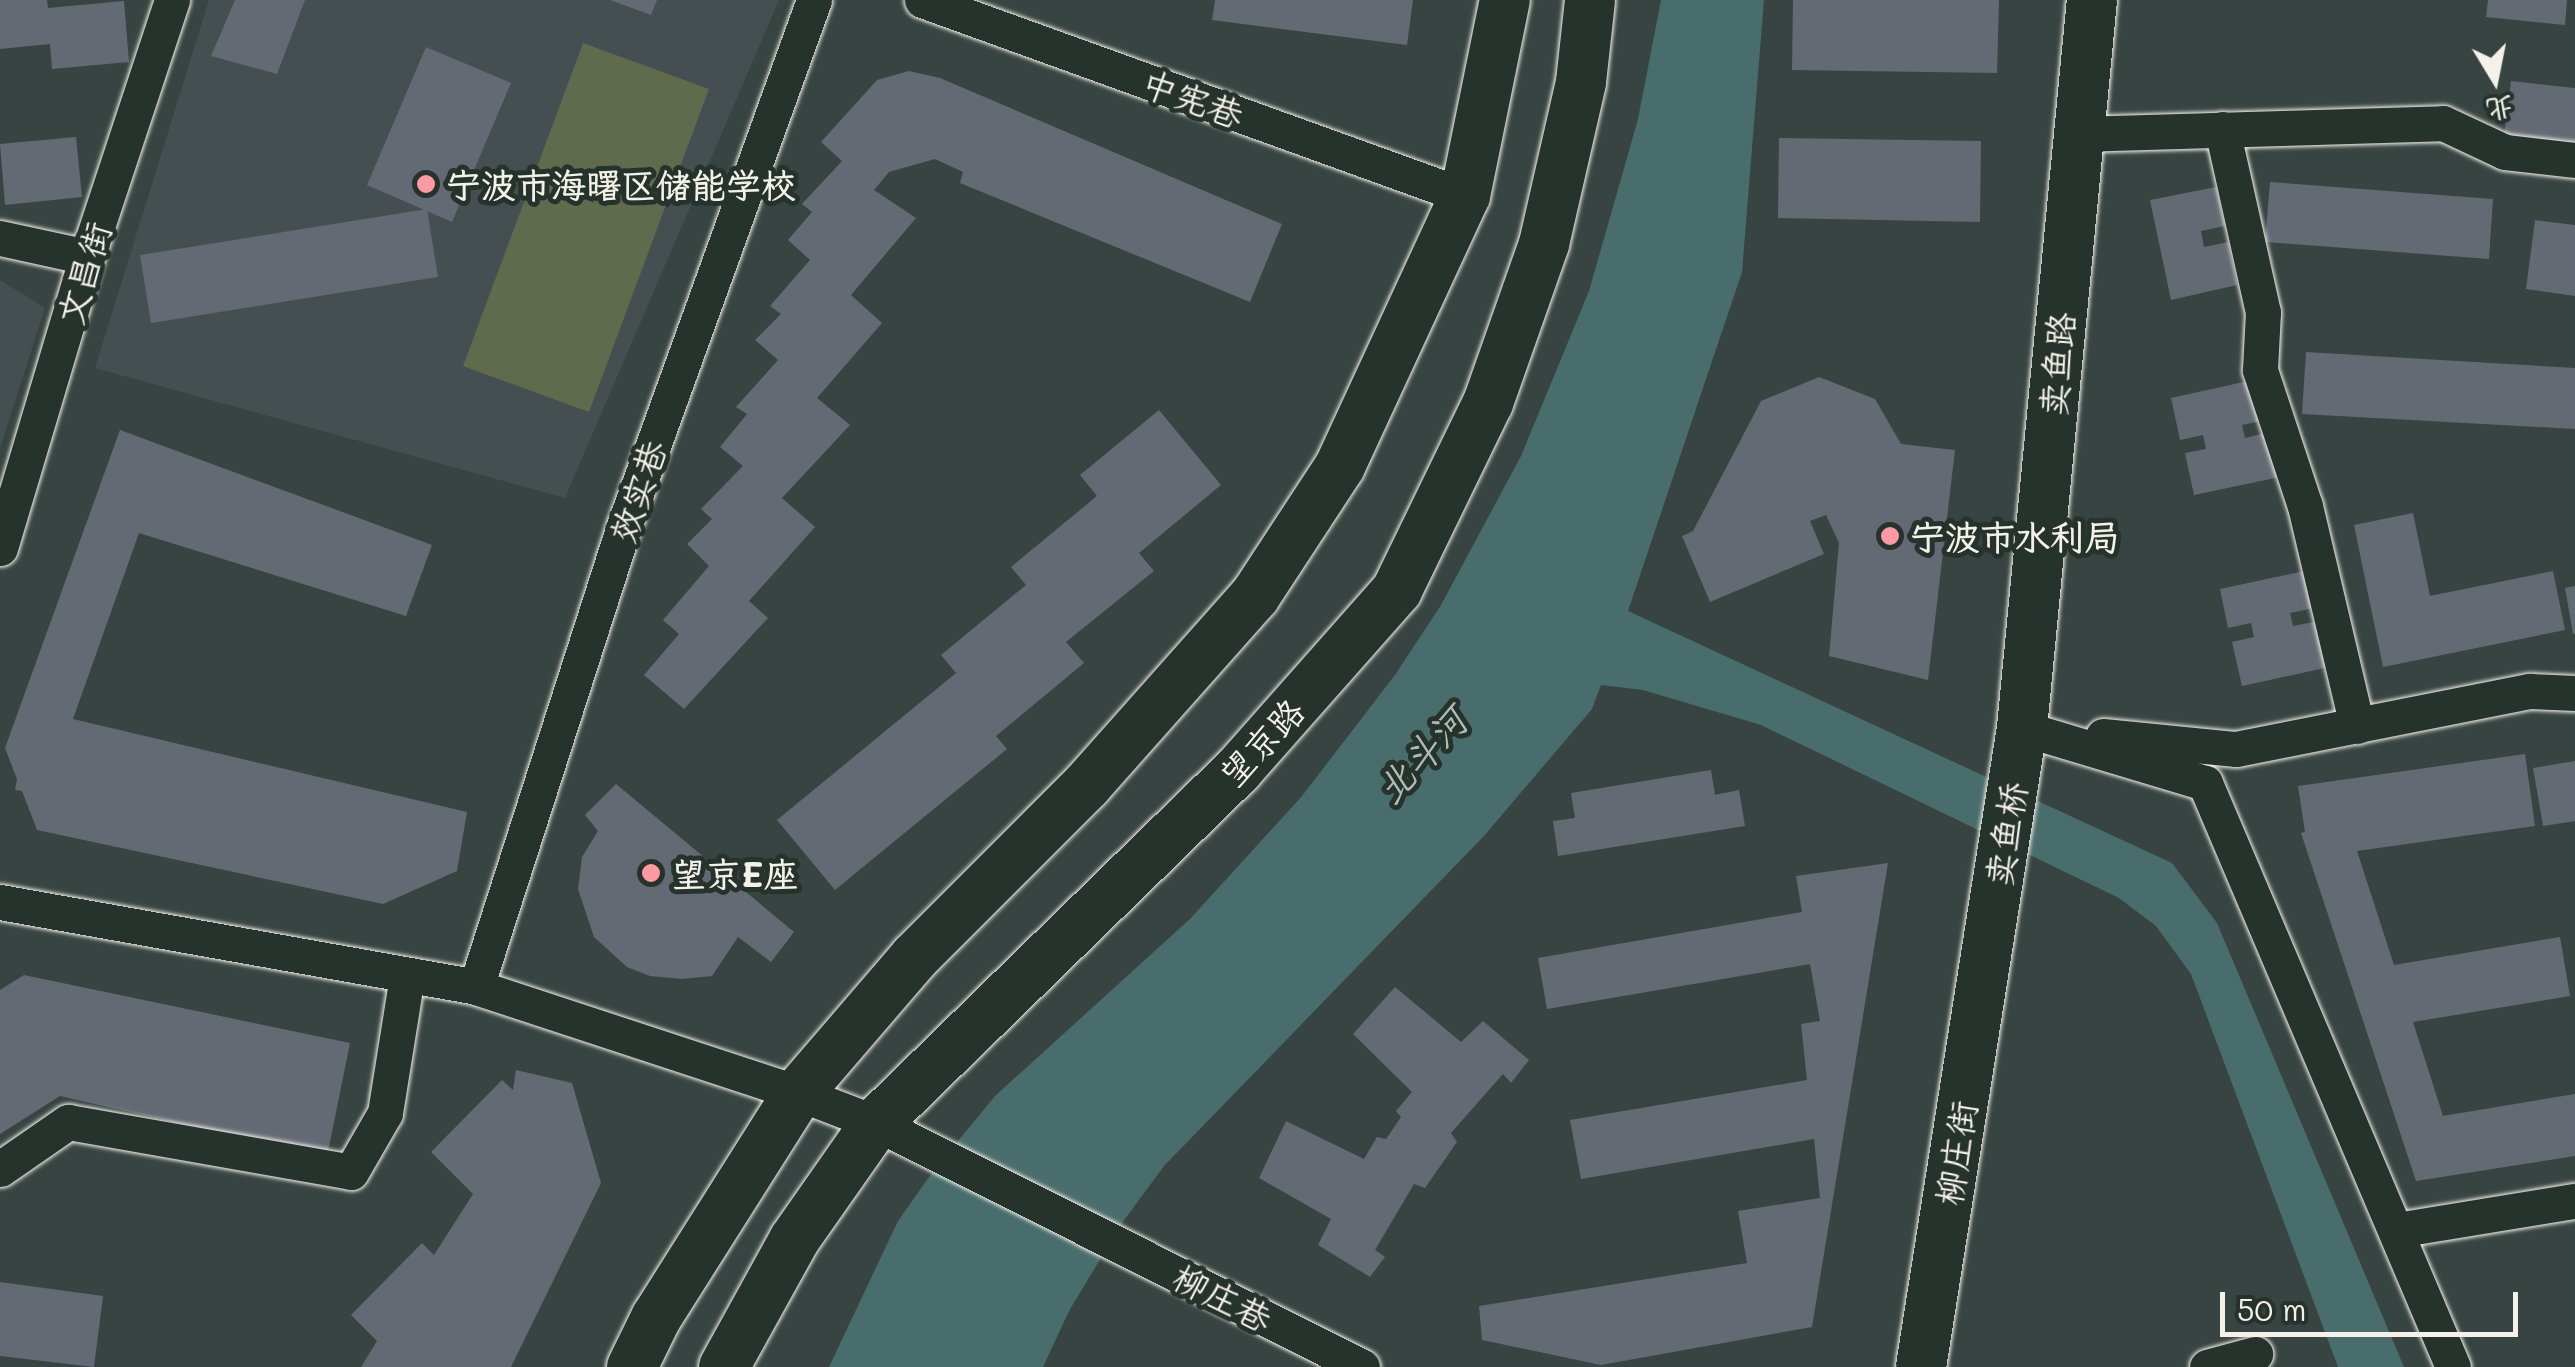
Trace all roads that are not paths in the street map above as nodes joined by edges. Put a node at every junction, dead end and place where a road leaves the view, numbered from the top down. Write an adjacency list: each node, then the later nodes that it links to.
1 (172, 0): 12 (street, 文昌街)
2 (814, 0): 20 (street, 效实巷)
3 (922, 0): 10 (street, 中宪巷)
4 (1505, 0): 10 (main road)
5 (1590, 0): 22 (main road, 望京路)
6 (2092, 0): 8 (main road, 卖鱼路)
7 (2222, 129): 8 (street); 9 (street); 15 (street)
8 (2078, 134): 16 (main road, 卖鱼路)
9 (2575, 160)
10 (1464, 196): 21 (main road)
11 (0, 238): 12 (street)
12 (87, 257): 13 (street, 文昌街)
13 (0, 548)
14 (2575, 693): 15 (street)
15 (2357, 726): 16 (street)
16 (2022, 728): 18 (main road, 卖鱼桥); 25 (street)
17 (0, 902): 19 (street, 柳庄巷)
18 (1988, 940): 30 (main road, 柳庄街)
19 (407, 975): 20 (street, 柳庄巷); 23 (street)
20 (476, 987): 21 (street, 柳庄巷)
21 (798, 1093): 22 (street, 柳庄巷); 27 (main road)
22 (876, 1123): 28 (main road, 望京路); 29 (street, 柳庄巷)
23 (0, 1169)
24 (2575, 1201): 25 (street)
25 (2397, 1230): 32 (street)
26 (2255, 1354): 31 (street)
27 (632, 1367)
28 (724, 1367)
29 (1362, 1367)
30 (1921, 1367)
31 (2207, 1367)
32 (2452, 1367)

